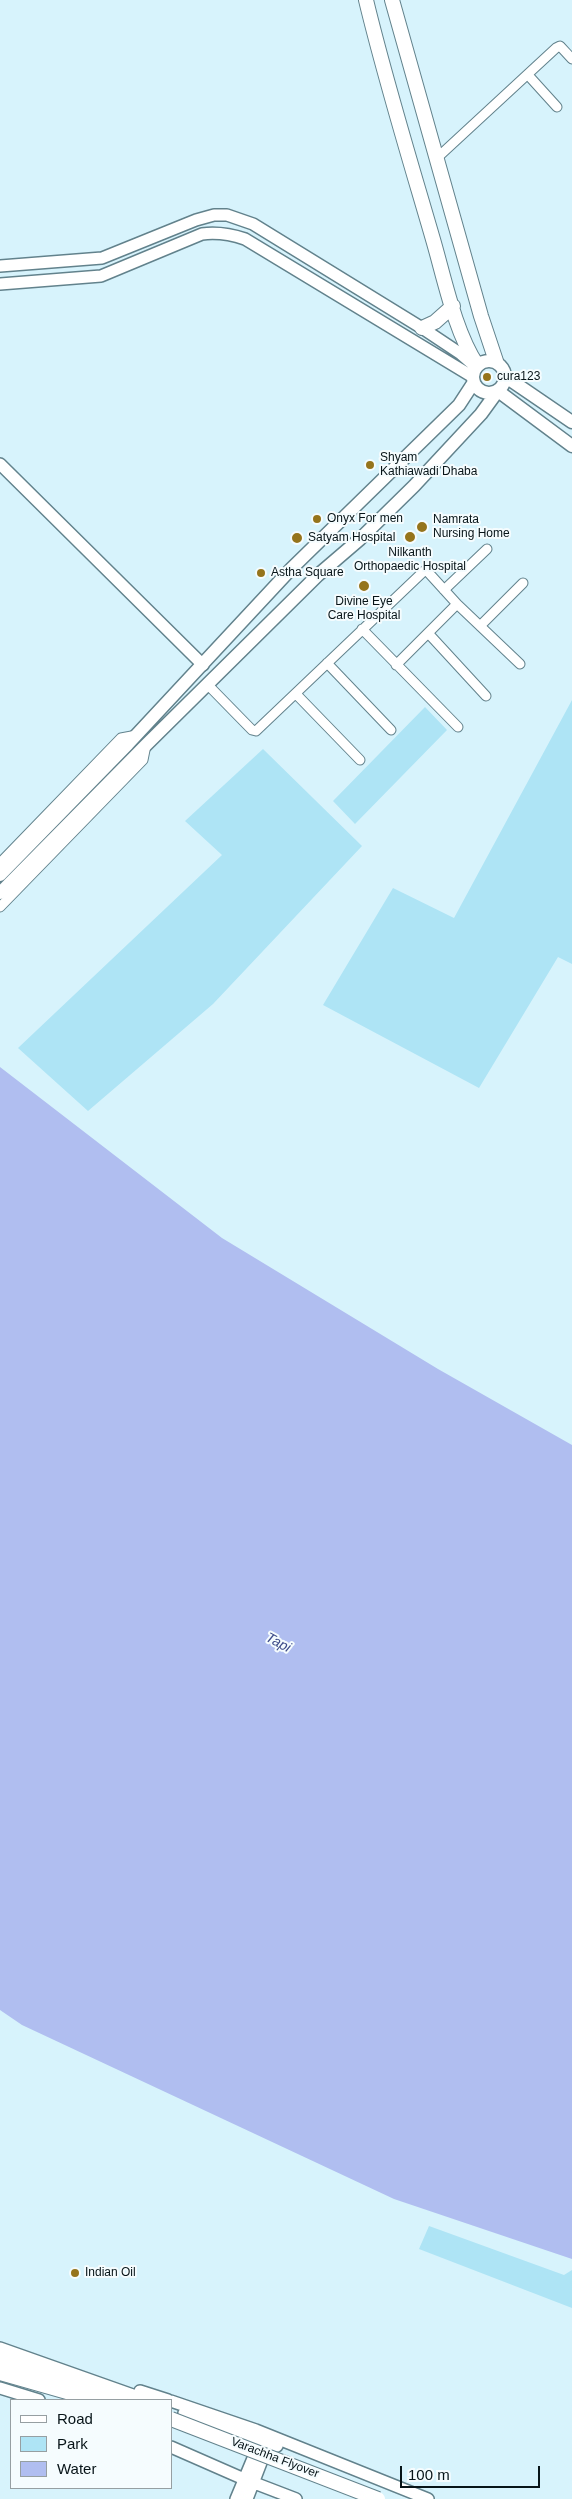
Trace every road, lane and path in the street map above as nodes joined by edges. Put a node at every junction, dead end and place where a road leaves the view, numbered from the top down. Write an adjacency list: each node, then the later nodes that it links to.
1 (392, 0): 6 (main road)
2 (369, 1): 10 (main road)
3 (572, 59): 4 (street)
4 (528, 75): 5 (street); 6 (street)
5 (557, 107)
6 (437, 158): 13 (main road)
7 (0, 266): 9 (street)
8 (0, 284): 11 (street)
9 (370, 296): 11 (street); 12 (street)
10 (452, 306): 12 (main road); 14 (main road)
11 (362, 309): 14 (street)
12 (422, 328): 14 (street)
13 (496, 361): 14 (main road); 15 (main road)
14 (475, 373): 16 (main road); 29 (main road)
15 (506, 377): 16 (main road); 17 (main road)
16 (497, 391): 18 (main road); 31 (main road)
17 (572, 422)
18 (572, 446)
19 (0, 464): 29 (street)
20 (487, 549): 22 (street)
21 (523, 583): 24 (street)
22 (444, 590): 23 (street); 25 (street)
23 (457, 604): 24 (street); 26 (street)
24 (480, 626): 28 (street)
25 (362, 629): 27 (street); 30 (street)
26 (428, 633): 30 (street); 33 (street)
27 (327, 663): 32 (street); 35 (street)
28 (520, 664)
29 (202, 665): 31 (main road); 36 (main road)
30 (396, 665): 34 (street)
31 (210, 680): 32 (street); 37 (main road)
32 (296, 694): 38 (street)
33 (486, 696)
34 (458, 727)
35 (391, 730)
36 (137, 735): 39 (street); 40 (main road)
37 (146, 744): 41 (main road); 42 (street)
38 (360, 760)
39 (0, 863)
40 (0, 875)
41 (0, 893)
42 (0, 907)
43 (0, 2348): 46 (street)
44 (0, 2359): 50 (main road)
45 (0, 2373): 49 (main road)
46 (102, 2384): 51 (street); 52 (street)
47 (0, 2388): 48 (street)
48 (36, 2399)
49 (91, 2399)
50 (118, 2399)
51 (144, 2399)
52 (164, 2399)
53 (172, 2402): 66 (street)
54 (172, 2409): 57 (street)
55 (172, 2419): 64 (main road, Varachha Flyover, bridge)
56 (172, 2428): 63 (main road, Varachha Flyover)
57 (265, 2442): 59 (street); 65 (street)
58 (172, 2447): 59 (street)
59 (249, 2481): 60 (street); 61 (street); 62 (street)
60 (236, 2499)
61 (246, 2499)
62 (296, 2499)
63 (357, 2499)
64 (378, 2499)
65 (411, 2499)
66 (428, 2499)

